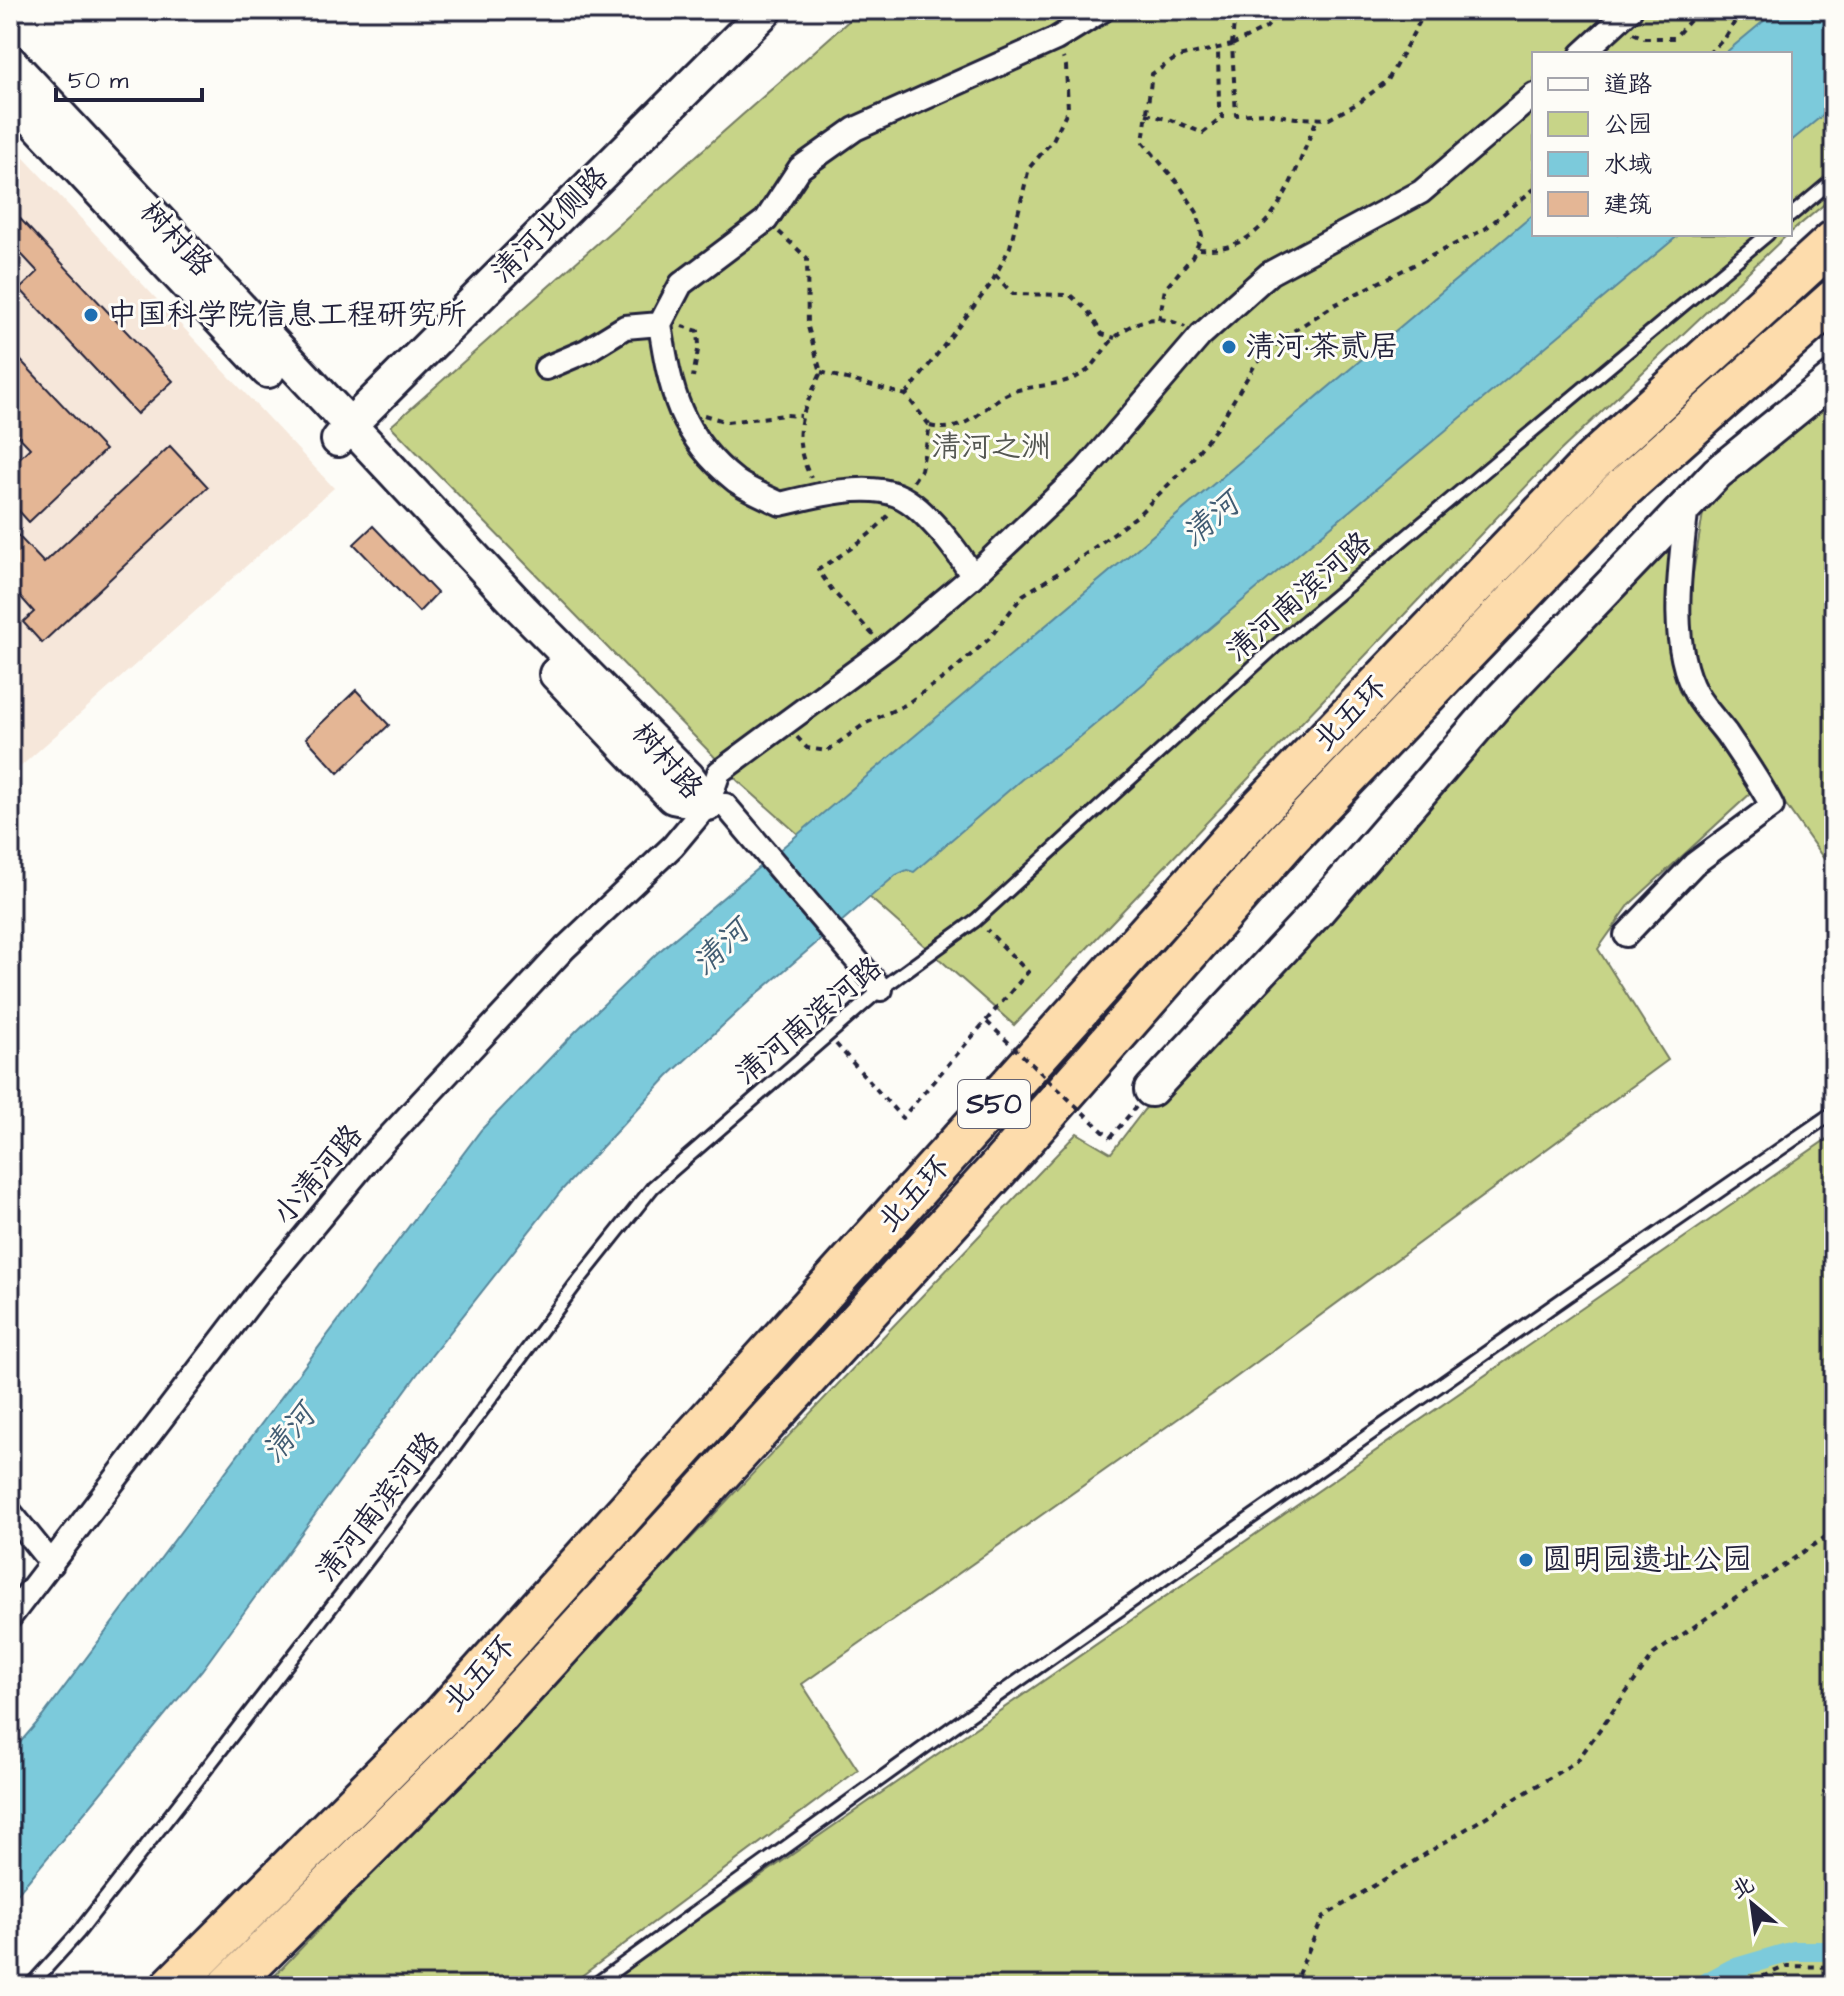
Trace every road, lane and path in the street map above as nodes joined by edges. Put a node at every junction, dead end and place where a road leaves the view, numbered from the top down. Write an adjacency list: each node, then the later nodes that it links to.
1 (766, 10): 41 (street, 清河北侧路)
2 (1103, 10): 9 (street)
3 (1235, 10): 10 (path)
4 (1281, 10): 10 (path)
5 (1426, 10): 20 (path)
6 (1751, 10): 7 (path)
7 (1740, 13): 8 (path); 13 (path)
8 (1623, 17): 12 (street)
9 (1056, 39): 24 (street); 28 (path)
10 (1232, 45): 11 (path); 18 (path)
11 (1218, 48): 17 (path); 19 (path)
12 (1584, 52)
13 (1710, 52)
14 (10, 62): 41 (street, 树村路)
15 (10, 95): 41 (street, 树村路)
16 (1532, 97): 32 (street, 小清河路)
17 (1146, 114): 19 (path); 30 (path)
18 (1236, 115): 19 (path); 20 (path)
19 (1223, 117)
20 (1317, 119): 27 (path)
21 (1834, 179): 23 (lane)
22 (1532, 191): 45 (path)
23 (1792, 214)
24 (766, 220): 31 (street); 39 (path)
25 (1766, 236): 47 (lane, 清河南滨河路)
26 (1834, 241): 60 (highway, 北五环 / S50)
27 (1199, 249)
28 (995, 275): 33 (path); 37 (path)
29 (1834, 300): 61 (highway, 北五环 / S50)
30 (1159, 320): 32 (path); 33 (path)
31 (660, 324): 34 (street); 36 (path); 42 (street)
32 (1201, 335): 44 (street, 小清河路)
33 (1115, 338): 40 (path)
34 (546, 368)
35 (1834, 378): 43 (street)
36 (693, 382)
37 (906, 395)
38 (698, 404): 39 (path)
39 (803, 416): 42 (path)
40 (930, 426)
41 (343, 434): 46 (street, 树村路)
42 (819, 495): 44 (street)
43 (1687, 505): 48 (street); 52 (street)
44 (972, 577): 45 (street, 小清河路)
45 (785, 723): 46 (street, 小清河路)
46 (708, 804): 49 (street); 56 (street, 小清河路)
47 (976, 920): 49 (lane, 清河南滨河路); 50 (path)
48 (1626, 935)
49 (881, 989): 51 (lane, 清河南滨河路)
50 (987, 1022): 51 (path); 52 (path, bridge)
51 (827, 1034): 59 (lane, 清河南滨河路)
52 (1151, 1090)
53 (1834, 1112): 62 (lane)
54 (10, 1512): 56 (street)
55 (1834, 1531): 63 (path)
56 (52, 1564): 57 (street, 小清河路)
57 (10, 1617)
58 (1834, 1967): 64 (path)
59 (30, 1986)
60 (172, 1986)
61 (229, 1986)
62 (593, 1986)
63 (1293, 1986)
64 (1741, 1986)

